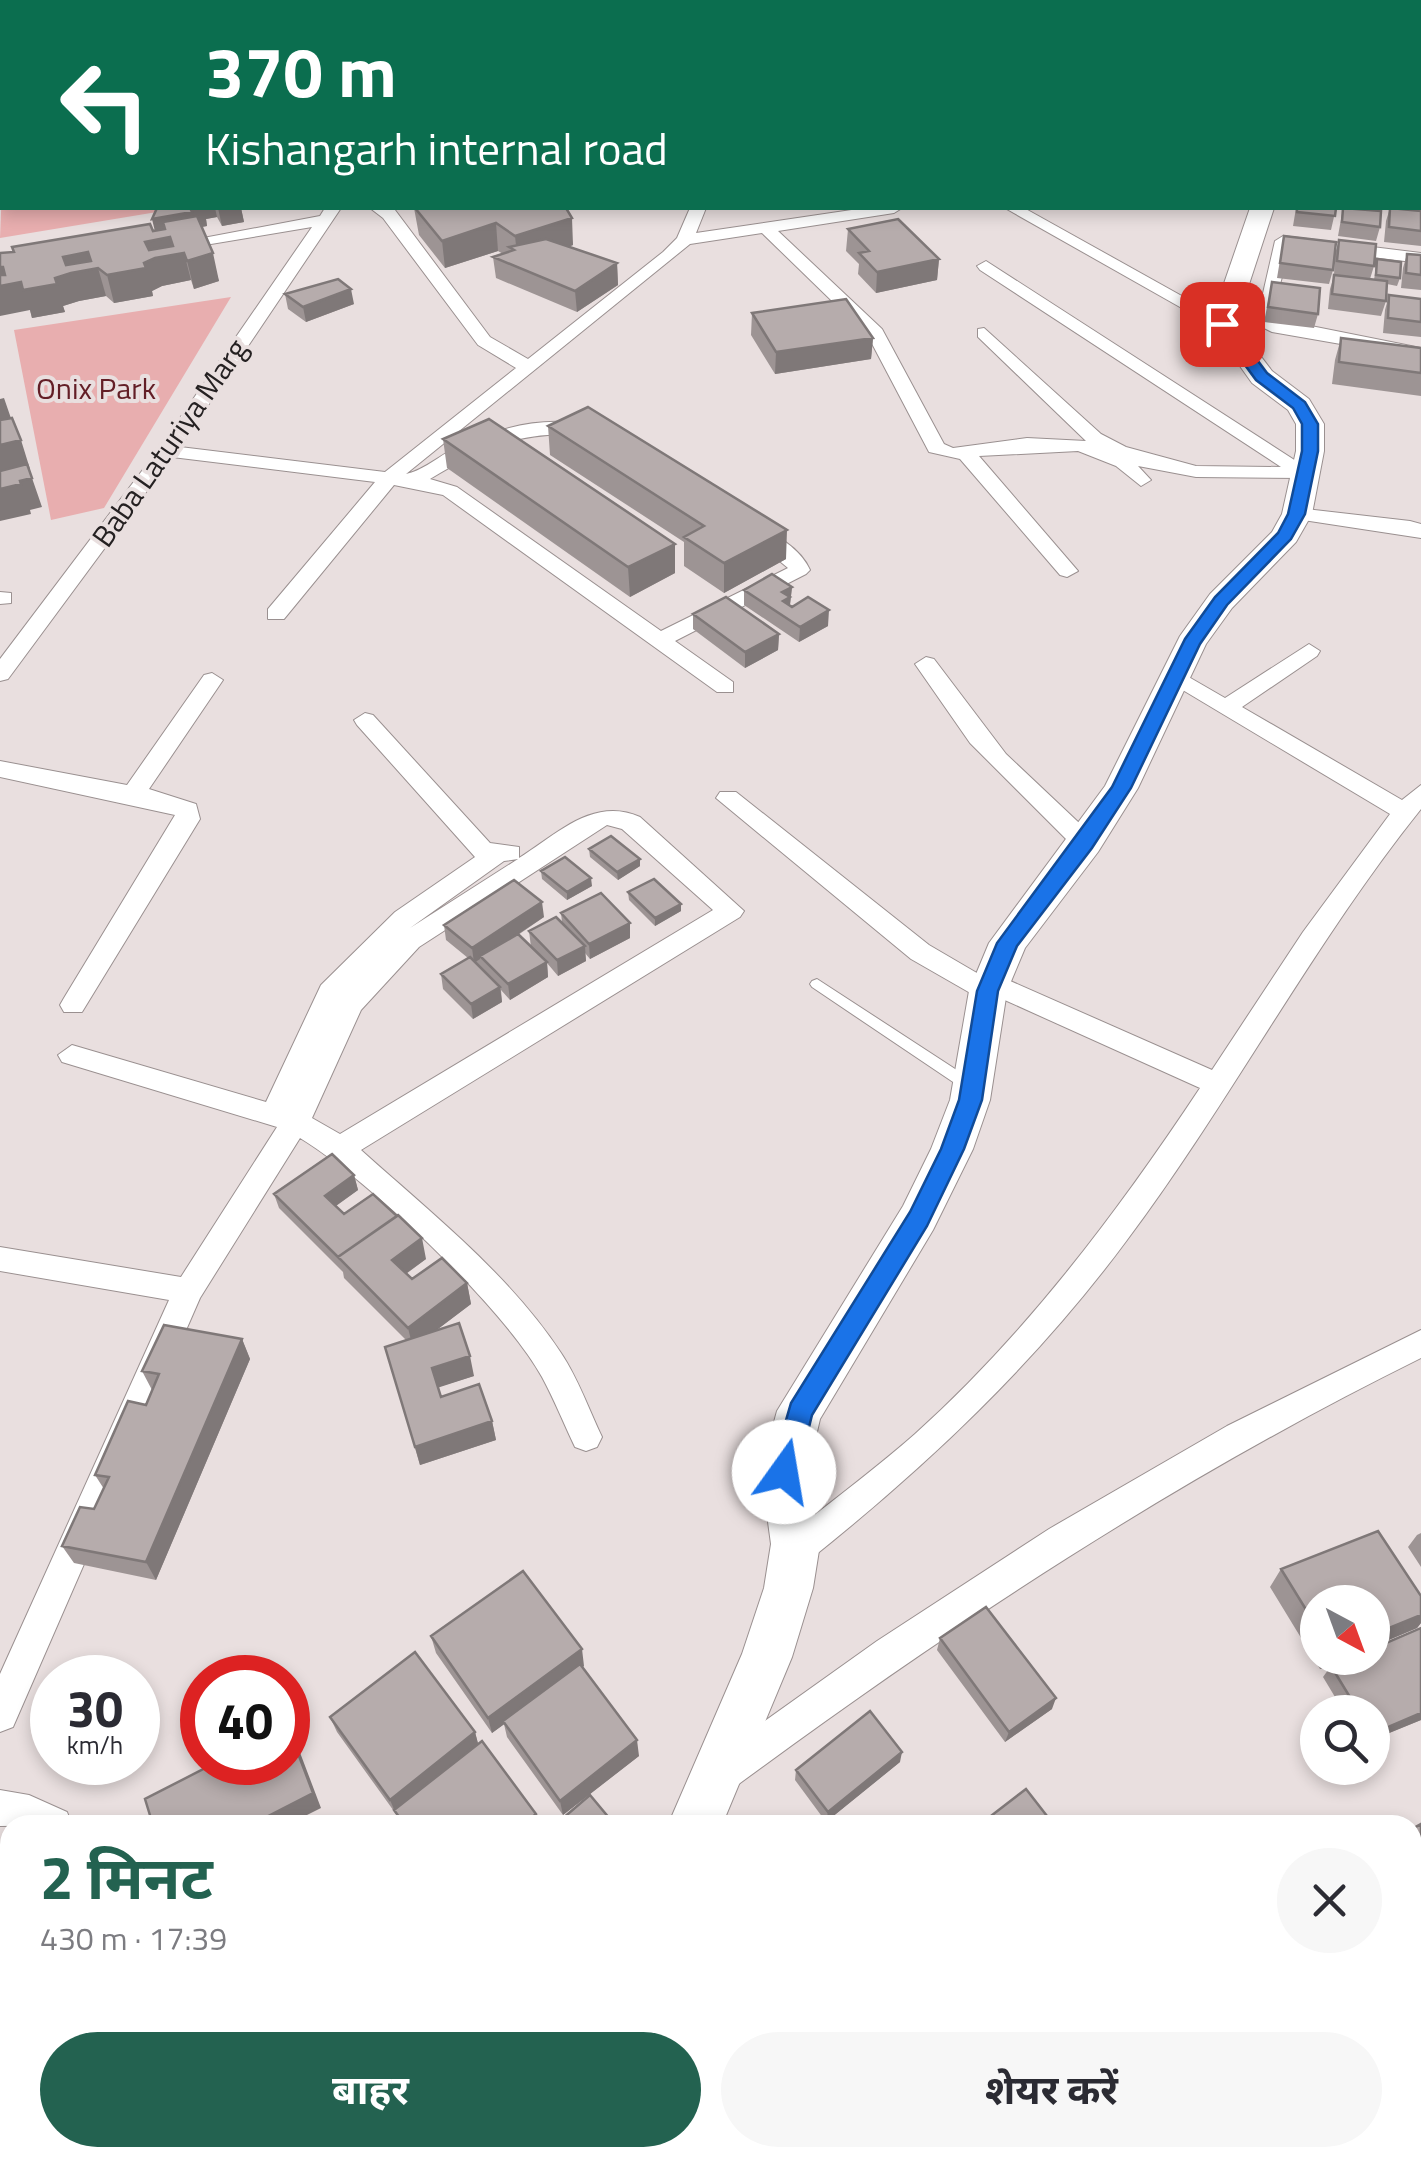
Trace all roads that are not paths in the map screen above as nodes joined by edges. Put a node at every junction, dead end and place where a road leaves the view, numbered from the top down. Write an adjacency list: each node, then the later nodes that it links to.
1 (381, 210): 15 (street)
2 (697, 210): 8 (street)
3 (876, 210): 7 (street)
4 (1017, 210): 12 (street)
5 (1261, 210): 12 (street)
6 (328, 214): 9 (street); 17 (street, Baba Laturiya Marg)
7 (768, 230): 8 (street); 18 (street)
8 (685, 240): 15 (street)
9 (156, 248)
10 (1421, 258): 14 (street)
11 (986, 266): 19 (street)
12 (1222, 324): 19 (street)
13 (984, 333): 19 (street)
14 (1421, 353)
15 (528, 367): 20 (street)
16 (611, 438): 22 (street)
17 (167, 451): 20 (street); 31 (street, Baba Laturiya Marg)
18 (966, 453): 21 (street); 26 (street)
19 (1303, 472): 23 (street)
20 (388, 478): 22 (street); 27 (street)
21 (1142, 480)
22 (414, 481): 28 (street)
23 (1297, 514): 25 (street); 32 (street)
24 (734, 519): 28 (street)
25 (1421, 532)
26 (1066, 571)
27 (276, 614)
28 (660, 640): 34 (street)
29 (1308, 651): 35 (street)
30 (926, 664): 42 (street)
31 (0, 674)
32 (1172, 677): 35 (street); 42 (street)
33 (212, 680): 38 (street)
34 (726, 687)
35 (1225, 708): 40 (street)
36 (365, 720): 43 (street)
37 (0, 768): 38 (street)
38 (133, 794): 46 (street)
39 (728, 798): 45 (street)
40 (1413, 803): 48 (street)
41 (586, 812): 43 (street)
42 (1085, 843): 45 (street)
43 (497, 854): 50 (street)
44 (817, 984): 49 (lane)
45 (989, 987): 48 (street); 49 (street)
46 (74, 1005)
47 (72, 1055): 50 (street)
48 (1216, 1083): 56 (street)
49 (972, 1088): 56 (street)
50 (285, 1118): 51 (street); 51 (street); 53 (street)
51 (340, 1148): 55 (street)
52 (0, 1259): 53 (street)
53 (188, 1290): 57 (street)
54 (1421, 1343): 58 (street)
55 (586, 1437)
56 (796, 1550): 58 (street)
57 (0, 1714)
58 (702, 1804)

